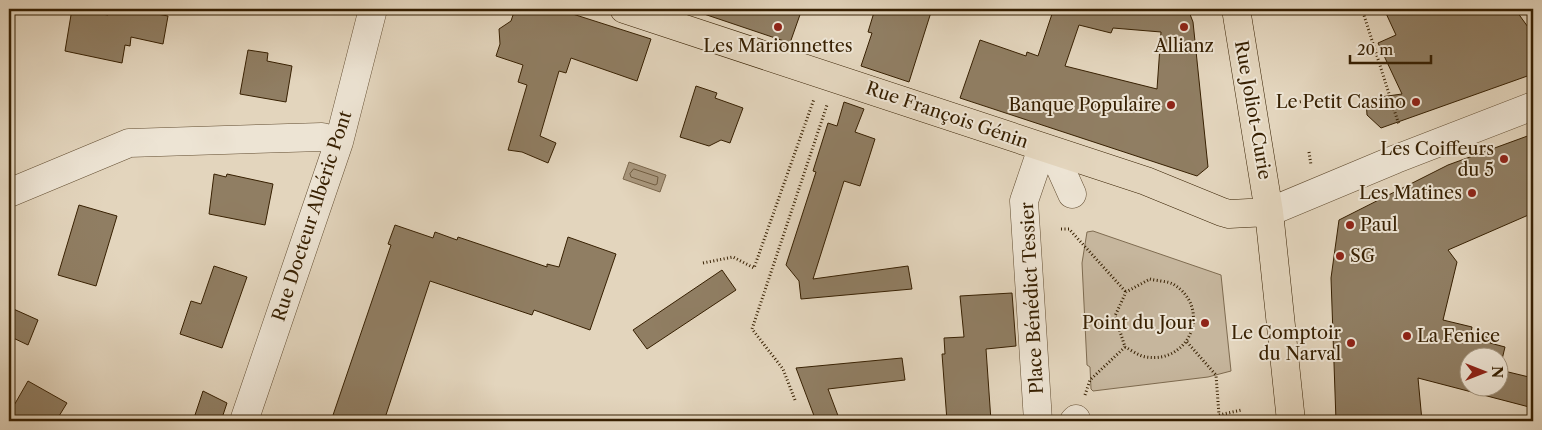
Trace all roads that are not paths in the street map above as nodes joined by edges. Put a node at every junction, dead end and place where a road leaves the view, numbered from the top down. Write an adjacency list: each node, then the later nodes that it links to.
1 (373, 9): 5 (street, Rue Docteur Albéric Pont)
2 (627, 9): 6 (main road, Rue François Génin)
3 (1236, 9): 9 (main road, Rue Joliot-Curie)
4 (1533, 106): 9 (street)
5 (339, 142): 7 (street); 10 (street, Rue Docteur Albéric Pont)
6 (1052, 151): 8 (street); 9 (main road, Rue François Génin); 11 (street, Place Bénédict Tessier)
7 (9, 193)
8 (1072, 194)
9 (1269, 212): 12 (main road, Rue Joliot-Curie)
10 (244, 421)
11 (1038, 421)
12 (1291, 421)

